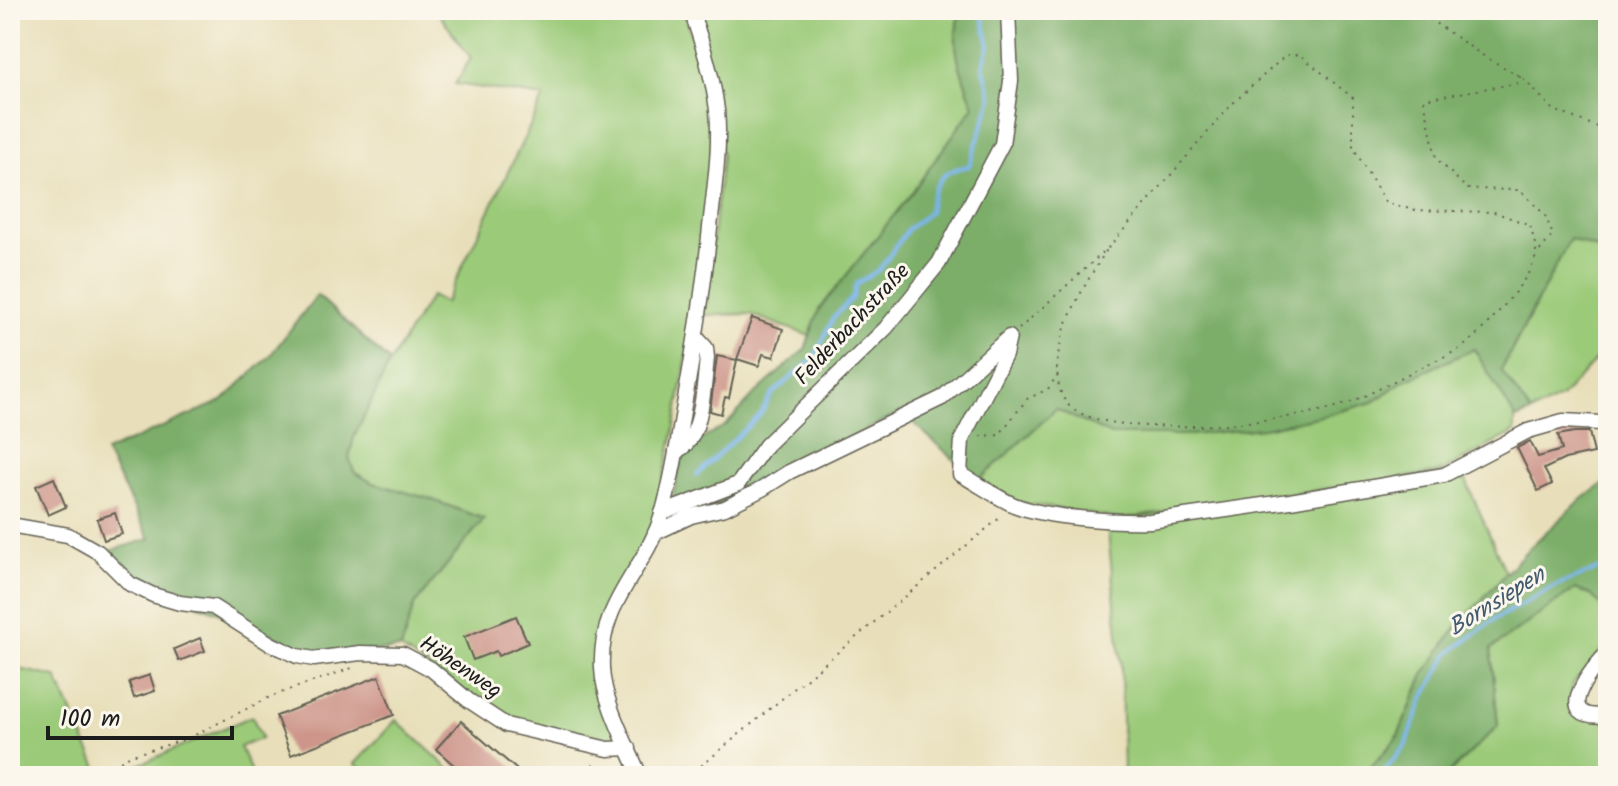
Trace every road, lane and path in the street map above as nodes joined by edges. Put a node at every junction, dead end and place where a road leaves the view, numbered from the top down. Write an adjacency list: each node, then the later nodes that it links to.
1 (691, 10): 13 (street)
2 (1008, 10): 13 (street, Felderbachstraße)
3 (1416, 10): 4 (path)
4 (1520, 76): 5 (path); 7 (path)
5 (1608, 131)
6 (1108, 248): 7 (path); 8 (path); 9 (path)
7 (1536, 255): 9 (path)
8 (1009, 337): 12 (street); 15 (street)
9 (1058, 374): 11 (path)
10 (1608, 426): 12 (street)
11 (970, 437)
12 (1015, 505): 23 (path)
13 (662, 513): 15 (street)
14 (10, 525): 17 (street, Höhenweg)
15 (655, 533): 19 (street)
16 (1608, 652): 18 (street)
17 (360, 653): 19 (street, Höhenweg); 20 (path)
18 (1608, 715)
19 (621, 748): 21 (path); 22 (street)
20 (92, 776)
21 (580, 776)
22 (640, 776)
23 (689, 776)

